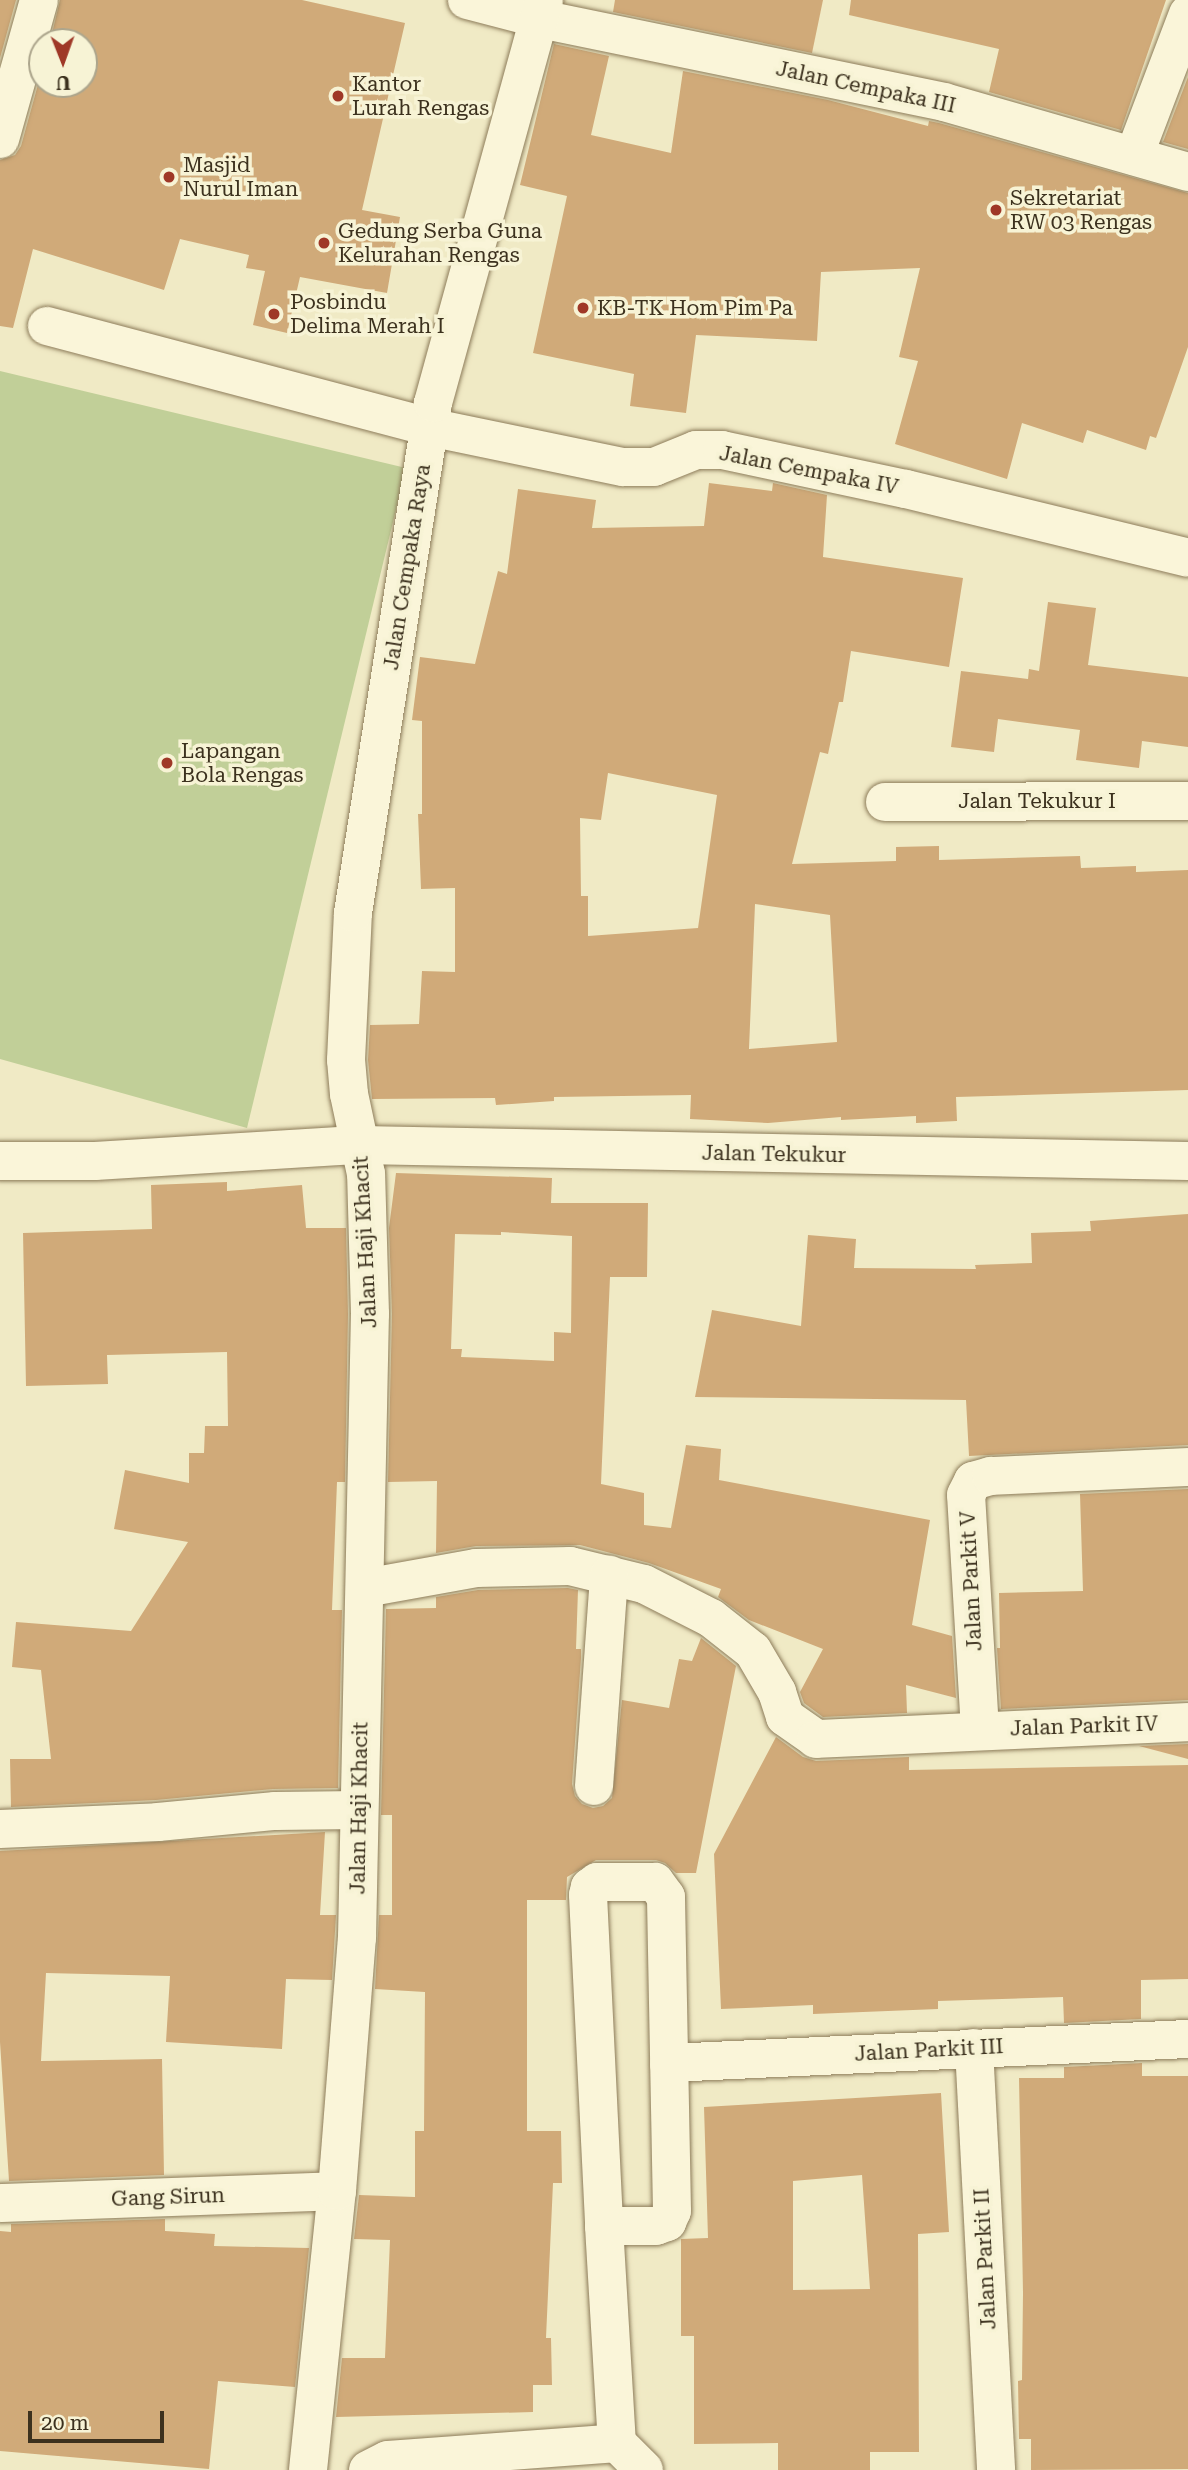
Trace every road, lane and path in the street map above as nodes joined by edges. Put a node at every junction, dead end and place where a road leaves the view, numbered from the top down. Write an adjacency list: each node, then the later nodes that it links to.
1 (39, 0): 5 (street)
2 (467, 0): 3 (street, Jalan Cempaka III)
3 (542, 9): 6 (street, Jalan Cempaka III); 9 (street, Jalan Cempaka Raya)
4 (1188, 14): 6 (street)
5 (0, 139)
6 (1135, 156): 7 (street, Jalan Cempaka III)
7 (1188, 172)
8 (47, 326): 9 (street, Jalan Cempaka IV)
9 (429, 427): 10 (street, Jalan Cempaka IV); 13 (street, Jalan Cempaka Raya)
10 (1188, 558)
11 (1188, 801): 12 (street, Jalan Tekukur I)
12 (885, 802)
13 (360, 1145): 14 (street, Jalan Tekukur); 15 (street, Jalan Tekukur); 18 (street, Jalan Haji Khacit)
14 (0, 1161)
15 (1188, 1161)
16 (1188, 1467): 20 (street, Jalan Parkit V)
17 (609, 1575): 18 (street, Jalan Parkit IV); 20 (street, Jalan Parkit IV); 21 (street)
18 (365, 1588): 22 (street, Jalan Haji Khacit)
19 (1188, 1722): 20 (street, Jalan Parkit IV)
20 (980, 1730)
21 (594, 1786)
22 (359, 1810): 23 (street); 27 (street, Jalan Haji Khacit)
23 (0, 1829)
24 (1188, 2039): 25 (street, Jalan Parkit III)
25 (974, 2048): 26 (street, Jalan Parkit III); 34 (street, Jalan Parkit II)
26 (669, 2063): 29 (street); 29 (street)
27 (337, 2191): 28 (street, Gang Sirun); 31 (street, Jalan Haji Khacit)
28 (0, 2203)
29 (604, 2226): 30 (street)
30 (617, 2443): 32 (street); 33 (street)
31 (308, 2470)
32 (368, 2470)
33 (644, 2470)
34 (996, 2470)

